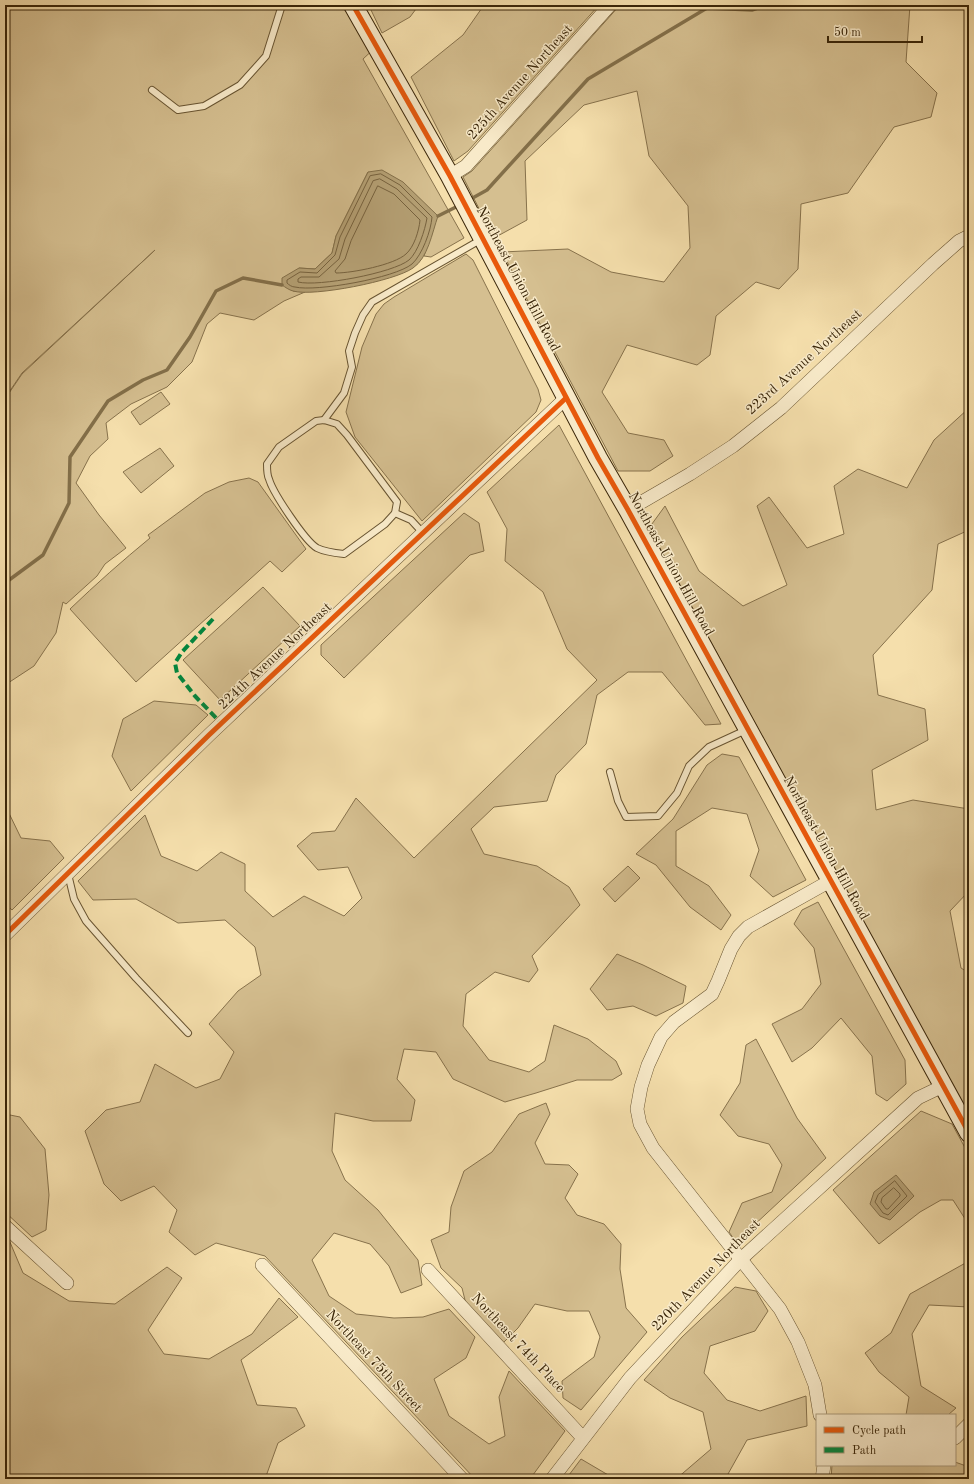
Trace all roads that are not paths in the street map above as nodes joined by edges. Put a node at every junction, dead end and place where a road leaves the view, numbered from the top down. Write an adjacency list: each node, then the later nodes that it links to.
1 (282, 5): 4 (lane)
2 (610, 5): 5 (street, 225th Avenue Northeast)
3 (356, 6): 5 (street, Northeast Union Hill Road)
4 (152, 90)
5 (450, 176): 7 (street, Northeast Union Hill Road)
6 (969, 236): 10 (street, 223rd Avenue Northeast)
7 (483, 238): 8 (street, Northeast Union Hill Road); 9 (lane)
8 (566, 398): 10 (street, Northeast Union Hill Road); 12 (street, 224th Avenue Northeast)
9 (324, 420): 11 (lane); 11 (lane)
10 (628, 510): 13 (street, Northeast Union Hill Road)
11 (395, 513): 12 (lane)
12 (423, 533): 15 (street, 224th Avenue Northeast)
13 (748, 729): 14 (lane); 16 (street, Northeast Union Hill Road)
14 (610, 772)
15 (68, 874): 17 (street, 224th Avenue Northeast); 18 (lane)
16 (830, 881): 19 (street, Northeast Union Hill Road); 22 (street)
17 (5, 935)
18 (188, 1033)
19 (943, 1086): 20 (street, Northeast Union Hill Road); 22 (street, 220th Avenue Northeast)
20 (969, 1133)
21 (5, 1226): 25 (street)
22 (740, 1259): 26 (street); 29 (street, 220th Avenue Northeast)
23 (262, 1265): 31 (street, Northeast 75th Street)
24 (428, 1270): 29 (street, Northeast 74th Place)
25 (68, 1283)
26 (820, 1414)
27 (969, 1424): 28 (street)
28 (956, 1437)
29 (583, 1438): 32 (street, 220th Avenue Northeast)
30 (824, 1466): 33 (street)
31 (462, 1479)
32 (552, 1479)
33 (822, 1479)

